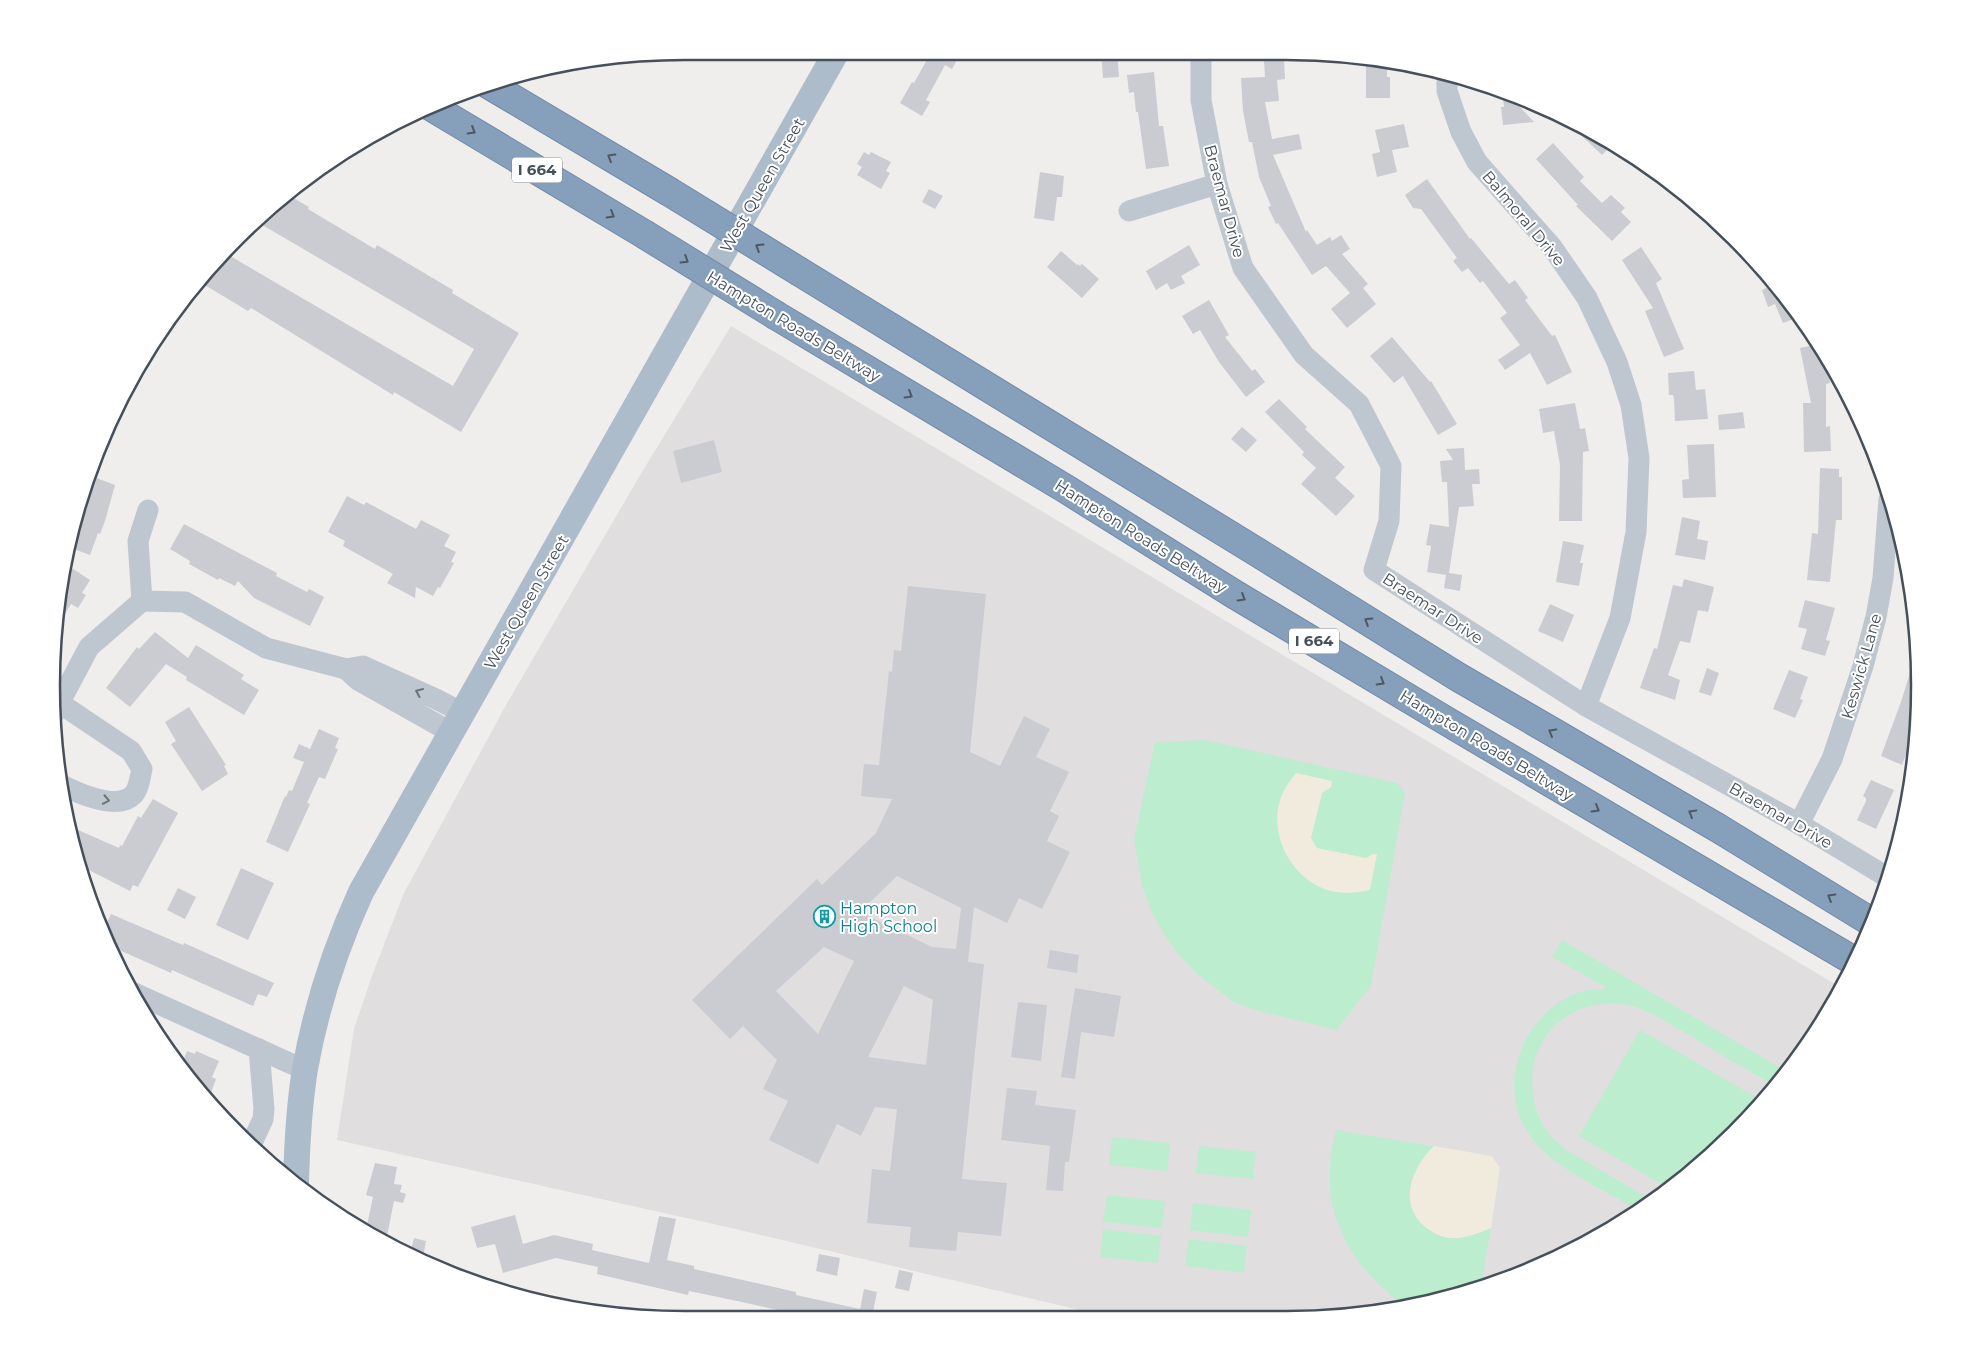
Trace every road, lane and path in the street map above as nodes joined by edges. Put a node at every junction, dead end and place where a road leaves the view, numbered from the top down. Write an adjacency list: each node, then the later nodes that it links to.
1 (832, 60): 14 (main road, West Queen Street)
2 (1201, 60): 6 (street, Braemar Drive)
3 (1447, 81): 12 (street, Balmoral Drive)
4 (497, 89): 18 (highway, I 664, one-way to 4, bridge)
5 (439, 111): 19 (highway, Hampton Roads Beltway / I 664, one-way to 19, bridge)
6 (1217, 184): 7 (street); 12 (street, Braemar Drive)
7 (1129, 211)
8 (148, 510): 10 (street)
9 (1888, 516): 16 (street, Keswick Lane)
10 (142, 601): 11 (street); 14 (street)
11 (60, 700)
12 (1586, 706): 16 (street, Braemar Drive)
13 (61, 711): 15 (street, one-way to 13)
14 (457, 723): 22 (main road, West Queen Street)
15 (68, 787)
16 (1799, 824): 17 (street, Braemar Drive)
17 (1882, 873)
18 (1866, 918)
19 (1848, 957)
20 (144, 997): 21 (street)
21 (259, 1049): 22 (street); 23 (street)
22 (305, 1070): 24 (main road, West Queen Street)
23 (254, 1138)
24 (296, 1175)

